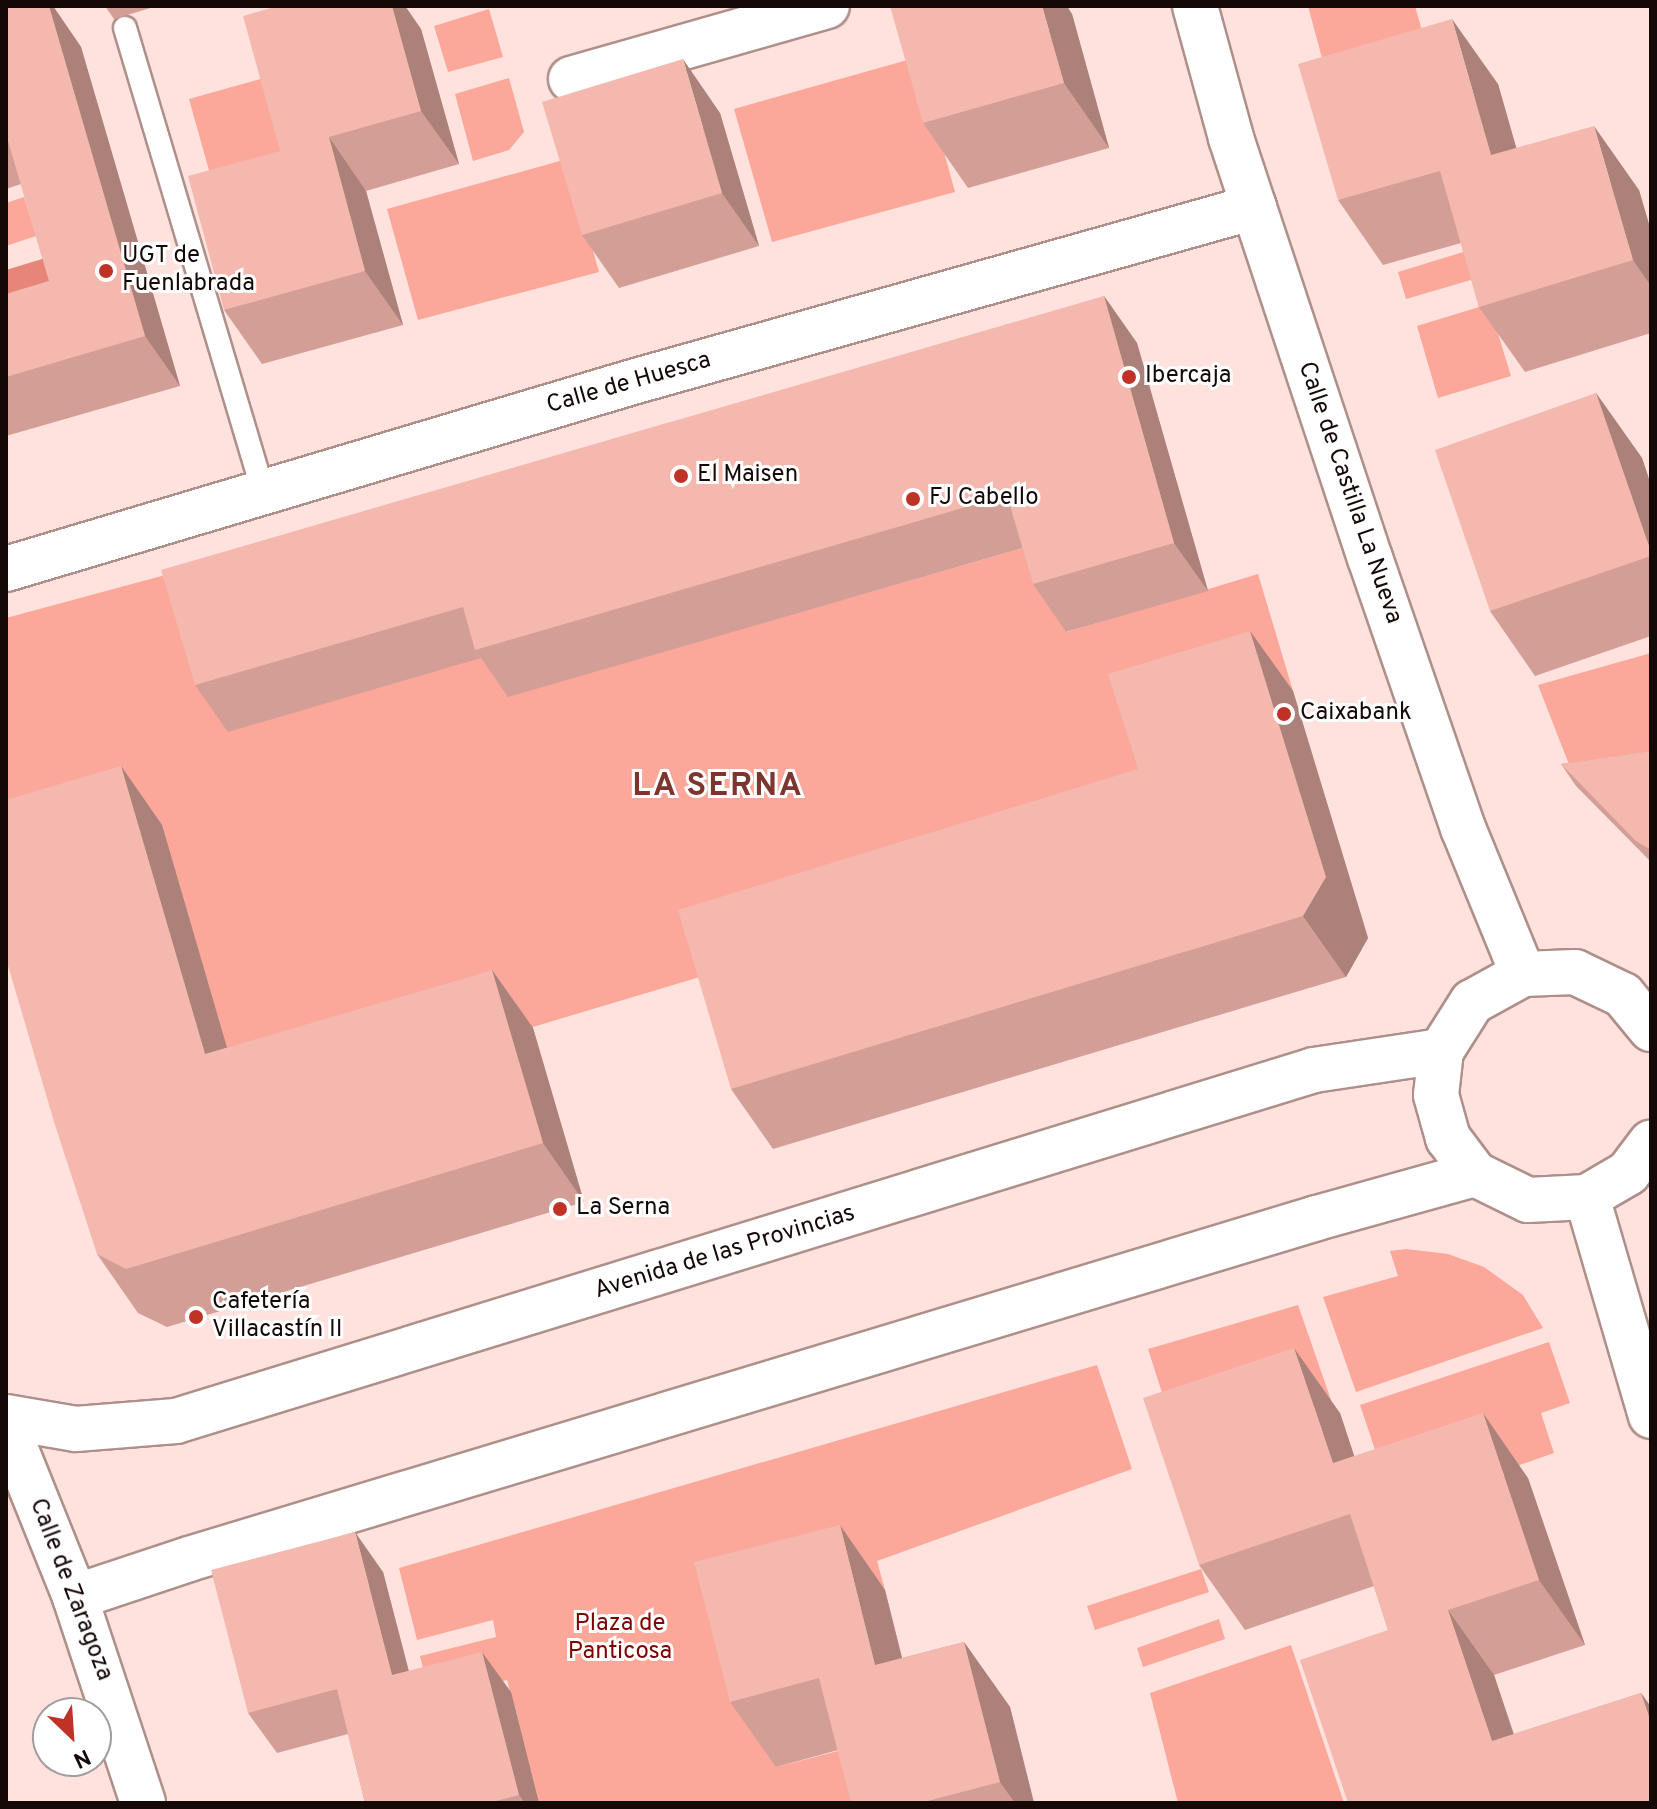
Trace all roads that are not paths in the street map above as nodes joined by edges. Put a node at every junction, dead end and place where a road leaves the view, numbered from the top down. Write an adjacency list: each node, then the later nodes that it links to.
1 (827, 6): 4 (main road)
2 (1195, 6): 5 (main road, Calle de Castilla La Nueva)
3 (125, 28): 6 (lane)
4 (571, 79)
5 (1254, 207): 6 (main road, Calle de Huesca); 8 (main road, Calle de Castilla La Nueva)
6 (263, 492): 7 (main road, Calle de Huesca)
7 (6, 569)
8 (1523, 974): 9 (main road); 11 (main road)
9 (1637, 994): 10 (main road)
10 (1651, 1029)
11 (1441, 1051): 13 (main road); 16 (main road, Avenida de las Provincias)
12 (1651, 1143): 14 (main road)
13 (1475, 1174): 14 (main road); 18 (main road)
14 (1587, 1197): 15 (main road)
15 (1651, 1416)
16 (6, 1417)
17 (6, 1425): 18 (main road, Calle de Zaragoza)
18 (75, 1597): 19 (main road, Calle de Zaragoza)
19 (143, 1803)

